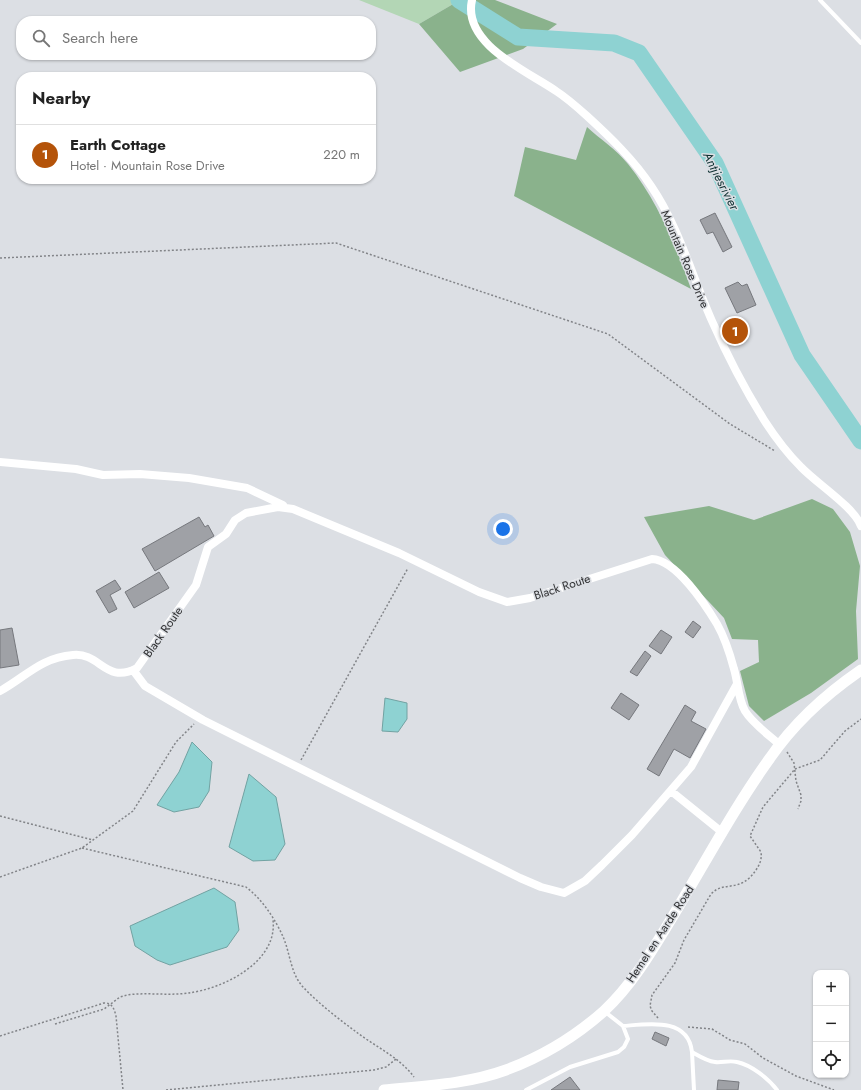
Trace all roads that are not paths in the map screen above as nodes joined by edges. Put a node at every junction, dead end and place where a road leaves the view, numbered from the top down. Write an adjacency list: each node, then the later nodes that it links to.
1 (820, 0): 3 (lane)
2 (471, 2): 6 (street, Mountain Rose Drive)
3 (861, 43)
4 (0, 462): 5 (street, Black Route)
5 (293, 509): 7 (street, Black Route); 9 (street, Black Route)
6 (861, 526)
7 (133, 670): 10 (street); 12 (street)
8 (861, 670): 11 (main road, Hemel en Aarde Road)
9 (737, 684): 11 (street, Black Route); 12 (street)
10 (0, 691)
11 (780, 745): 13 (main road, Hemel en Aarde Road)
12 (671, 791): 13 (street)
13 (723, 834): 14 (main road, Hemel en Aarde Road)
14 (604, 1011): 15 (lane); 17 (main road, Hemel en Aarde Road)
15 (623, 1026): 16 (lane); 19 (lane)
16 (692, 1052): 20 (lane); 21 (lane)
17 (424, 1088): 18 (main road, Hemel en Aarde Road)
18 (384, 1090)
19 (526, 1090)
20 (694, 1090)
21 (777, 1090)

